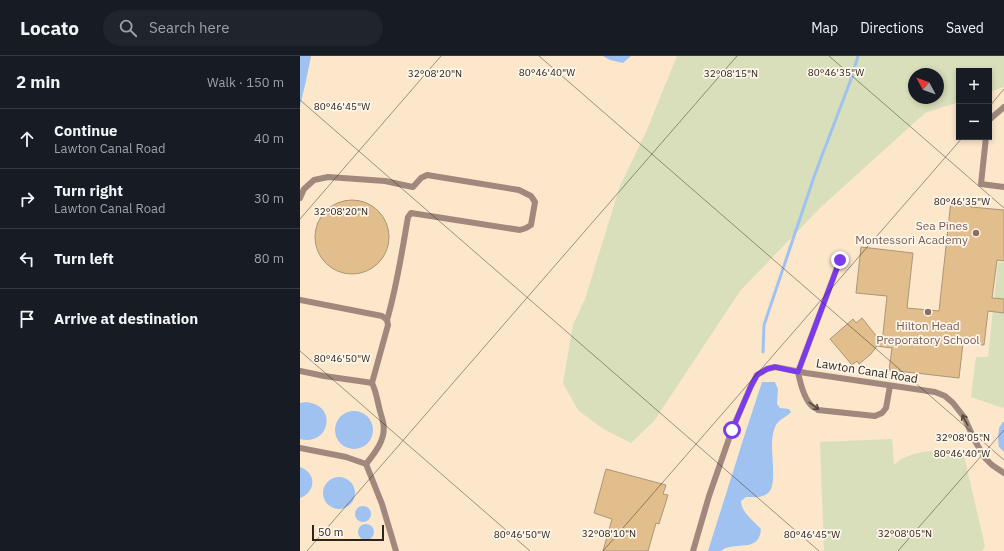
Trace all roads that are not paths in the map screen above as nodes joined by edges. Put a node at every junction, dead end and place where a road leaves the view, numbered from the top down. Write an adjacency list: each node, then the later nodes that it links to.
1 (1004, 107): 2 (lane)
2 (992, 117)
3 (986, 140): 4 (lane)
4 (1004, 187)
5 (300, 198): 8 (lane)
6 (840, 260): 10 (lane)
7 (300, 300): 8 (lane)
8 (387, 320): 11 (lane)
9 (300, 371): 11 (lane)
10 (798, 372): 12 (lane, Lawton Canal Road); 12 (lane, one-way to 12); 17 (lane, Lawton Canal Road)
11 (372, 383): 14 (lane)
12 (890, 386): 15 (lane, Lawton Canal Road, one-way to 12)
13 (300, 448): 14 (lane)
14 (366, 464): 16 (lane)
15 (1004, 473)
16 (396, 551)
17 (693, 551)

